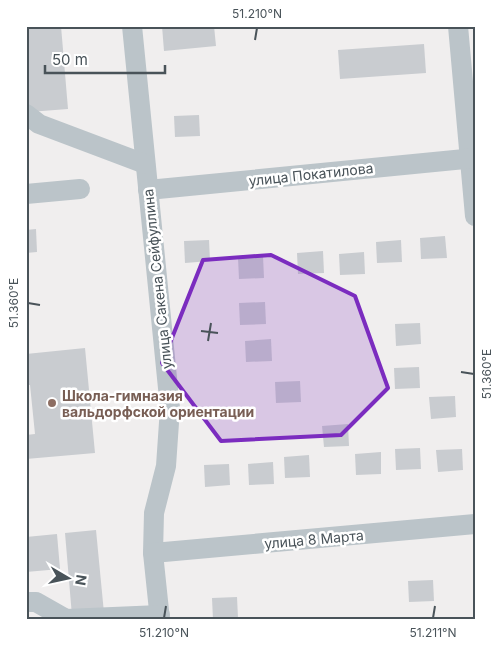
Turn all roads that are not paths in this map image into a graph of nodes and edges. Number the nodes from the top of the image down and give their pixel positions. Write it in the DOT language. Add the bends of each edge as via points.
graph roads {
  1 [pos="132,26"];
  2 [pos="458,26"];
  3 [pos="27,115"];
  4 [pos="472,159"];
  5 [pos="146,164"];
  6 [pos="80,189"];
  7 [pos="148,190"];
  8 [pos="26,194"];
  9 [pos="475,216"];
  10 [pos="475,524"];
  11 [pos="153,553"];
  12 [pos="26,602"];
  13 [pos="160,617"];
  1 -- 5 [label="street, улица Сакена Сейфуллина"];
  2 -- 4 [label="street"];
  3 -- 5 [label="street" via="39,124"];
  4 -- 7 [label="street, улица Покатилова"];
  4 -- 9 [label="street"];
  5 -- 7 [label="street, улица Сакена Сейфуллина"];
  6 -- 8 [label="street"];
  7 -- 11 [label="street, улица Сакена Сейфуллина" via="170,408 166,466 154,513"];
  10 -- 11 [label="street, улица 8 Марта"];
  11 -- 13 [label="street, улица Сакена Сейфуллина"];
  12 -- 13 [label="street" via="36,602 66,619"];
}
